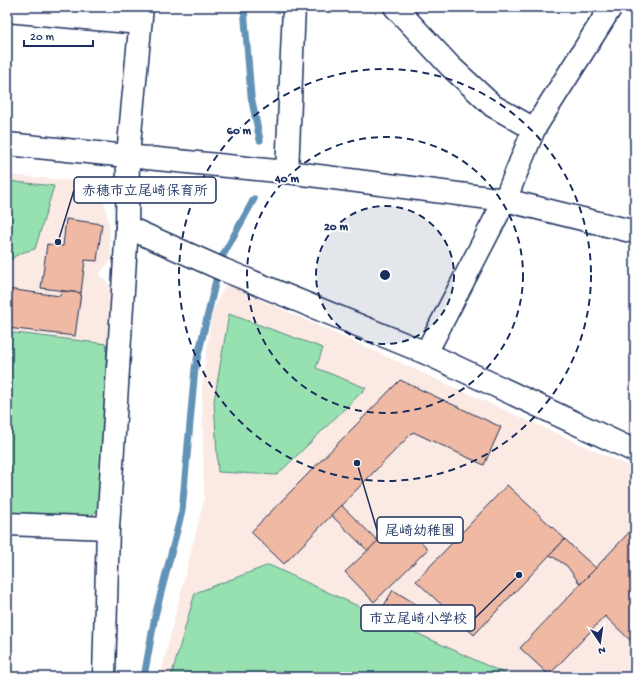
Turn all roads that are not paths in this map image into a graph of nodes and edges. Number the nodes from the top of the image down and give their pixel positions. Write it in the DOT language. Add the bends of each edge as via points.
graph roads {
  1 [pos="294,7"];
  2 [pos="394,7"];
  3 [pos="611,7"];
  4 [pos="7,11"];
  5 [pos="141,15"];
  6 [pos="534,129"];
  7 [pos="7,144"];
  8 [pos="128,155"];
  9 [pos="287,172"];
  10 [pos="505,200"];
  11 [pos="127,227"];
  12 [pos="635,232"];
  13 [pos="426,353"];
  14 [pos="635,451"];
  15 [pos="7,524"];
  16 [pos="108,528"];
  17 [pos="104,677"];
  1 -- 9 [label="street"];
  2 -- 6 [label="street" via="450,66 493,106"];
  3 -- 6 [label="street"];
  4 -- 5 [label="street"];
  5 -- 8 [label="street"];
  6 -- 10 [label="street"];
  7 -- 8 [label="street"];
  8 -- 9 [label="street"];
  8 -- 11 [label="street"];
  9 -- 10 [label="street"];
  10 -- 12 [label="street"];
  10 -- 13 [label="street"];
  11 -- 13 [label="street"];
  11 -- 16 [label="street"];
  13 -- 14 [label="street"];
  15 -- 16 [label="street"];
  16 -- 17 [label="street"];
}
